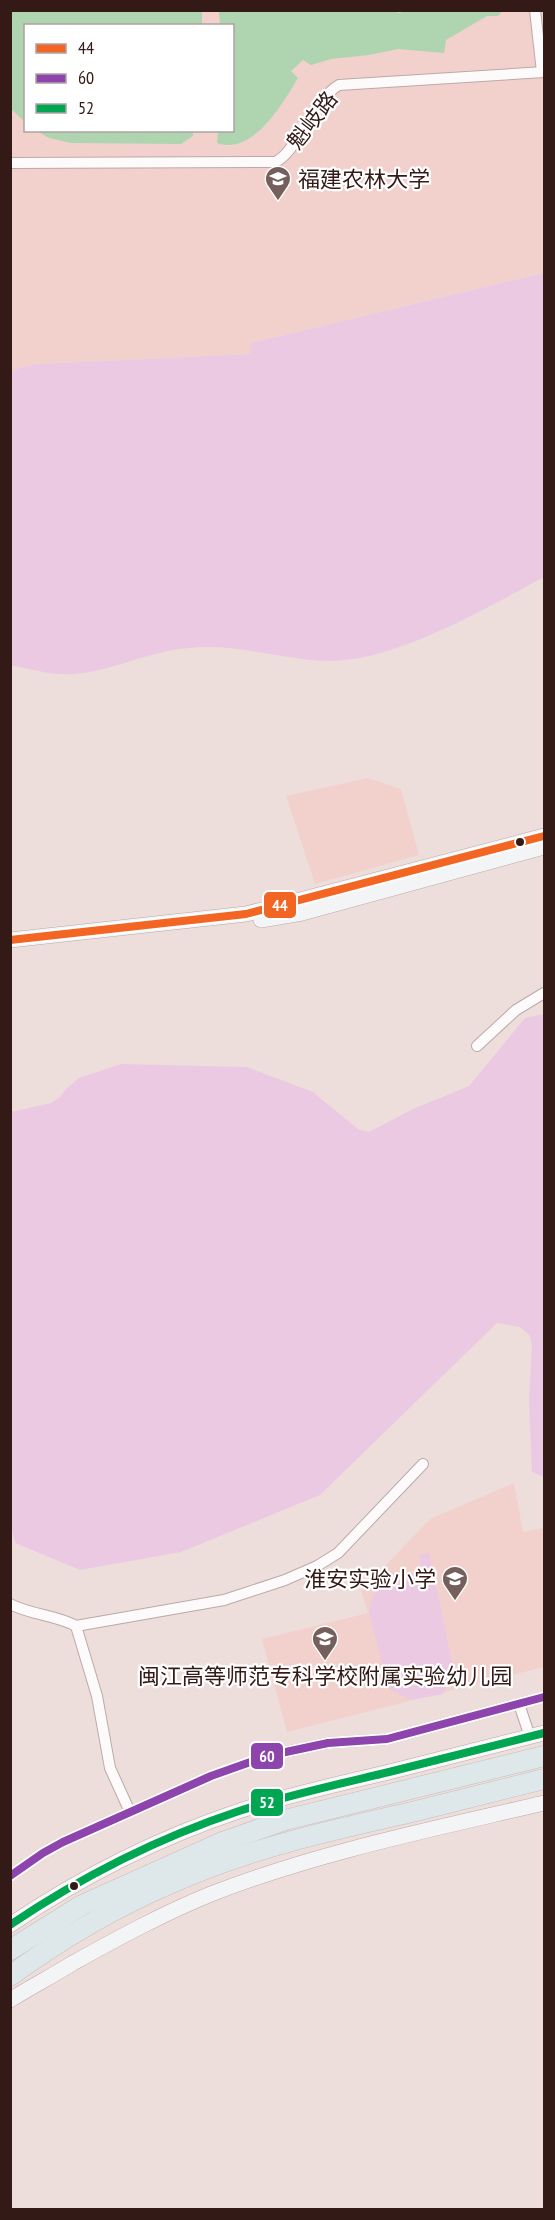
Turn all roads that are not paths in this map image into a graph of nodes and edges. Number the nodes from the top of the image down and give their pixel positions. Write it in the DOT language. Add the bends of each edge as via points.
graph roads {
  1 [pos="535,10"];
  2 [pos="543,72"];
  3 [pos="10,163"];
  4 [pos="544,836"];
  5 [pos="544,847"];
  6 [pos="10,939"];
  7 [pos="10,950"];
  8 [pos="544,993"];
  9 [pos="477,1046"];
  10 [pos="423,1464"];
  11 [pos="10,1604"];
  12 [pos="76,1626"];
  13 [pos="544,1697"];
  14 [pos="519,1704"];
  15 [pos="537,1735"];
  16 [pos="544,1756"];
  17 [pos="544,1779"];
  18 [pos="544,1803"];
  19 [pos="130,1812"];
  20 [pos="10,1876"];
  21 [pos="10,1925"];
  22 [pos="10,1950"];
  23 [pos="10,1976"];
  24 [pos="10,2000"];
  1 -- 2 [label="street"];
  2 -- 3 [label="street, 魁岐路" via="339,85 327,94 285,154 275,162"];
  4 -- 6 [label="main road" via="246,914"];
  5 -- 7 [label="main road" via="292,915"];
  8 -- 9 [label="street" via="516,1010"];
  10 -- 12 [label="street" via="338,1553 317,1566 224,1600"];
  11 -- 12 [label="street"];
  12 -- 19 [label="street" via="97,1696 110,1768"];
  13 -- 14 [label="street"];
  14 -- 15 [label="street"];
  14 -- 19 [label="street" via="387,1739 328,1743 267,1756"];
  15 -- 21 [label="main road" via="306,1791 237,1812 117,1862"];
  16 -- 22 [label="highway" via="285,1820 220,1843 82,1905"];
  17 -- 23 [label="highway" via="326,1832 209,1868 99,1918"];
  18 -- 24 [label="main road" via="367,1845 231,1887 129,1932"];
  19 -- 20 [label="street" via="53,1847"];
}
